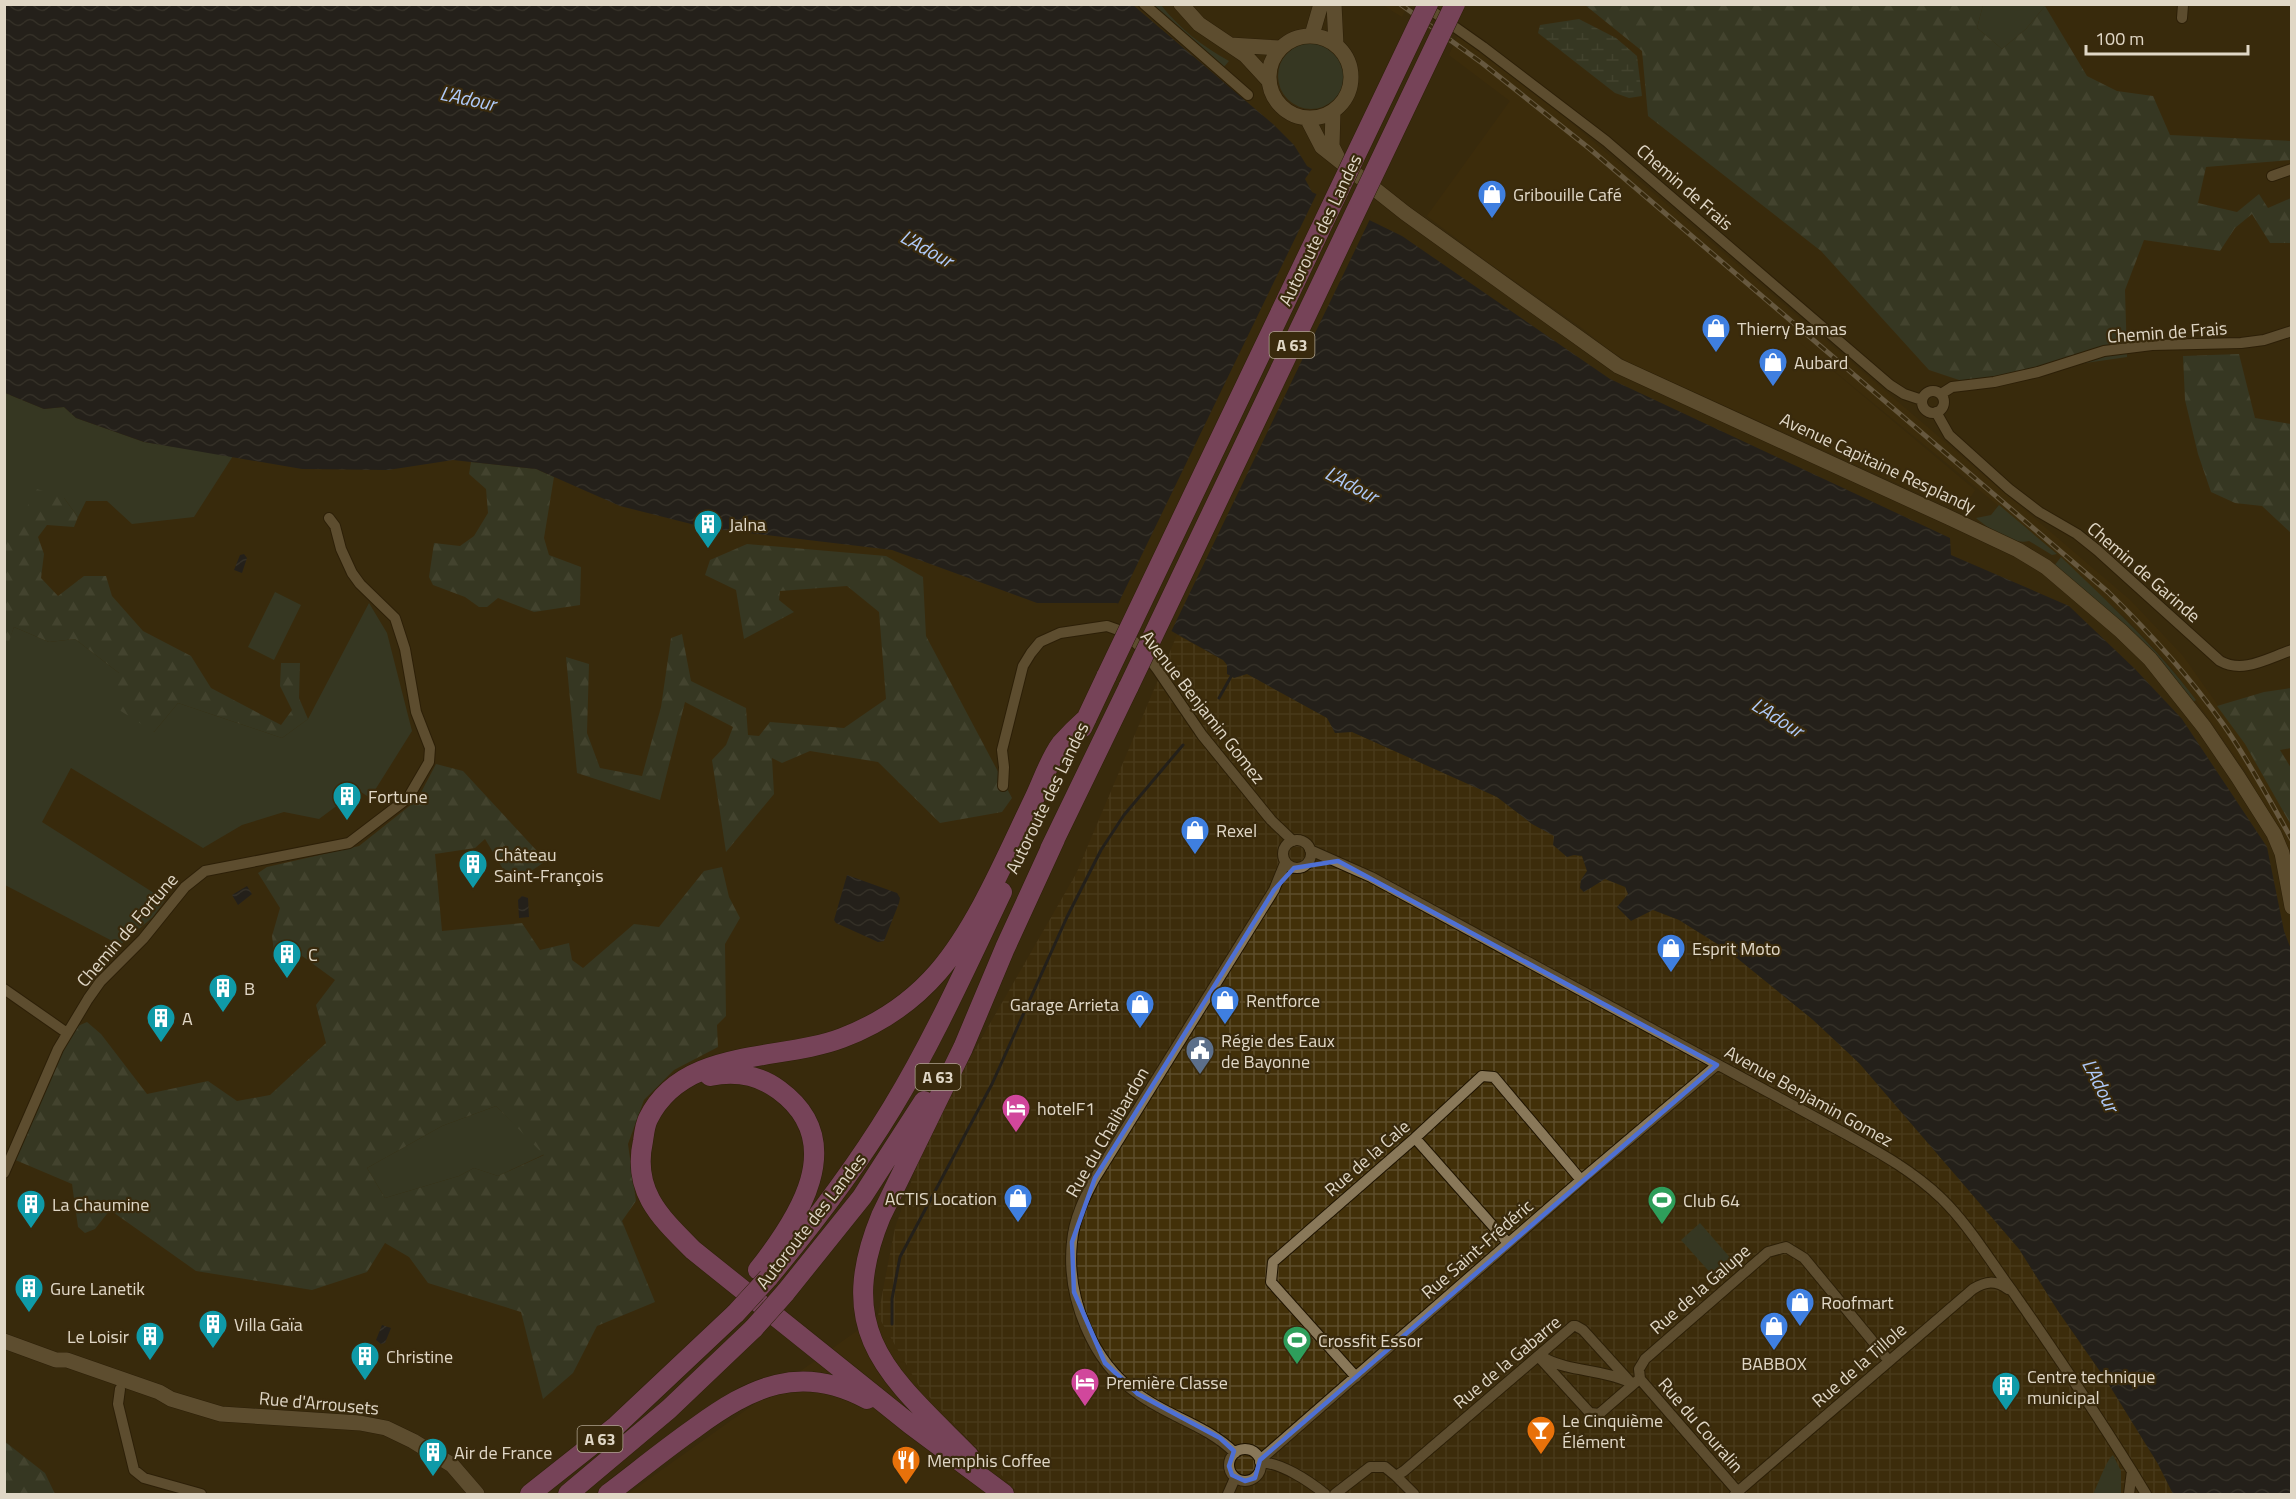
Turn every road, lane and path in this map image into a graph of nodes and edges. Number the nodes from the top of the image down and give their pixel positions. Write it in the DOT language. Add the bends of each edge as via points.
graph roads {
  1 [pos="1144,4"];
  2 [pos="1181,4"];
  3 [pos="1321,4"];
  4 [pos="1334,4"];
  5 [pos="1422,4"];
  6 [pos="1428,4"];
  7 [pos="1455,4"];
  8 [pos="2184,5"];
  9 [pos="2182,18"];
  10 [pos="1312,35"];
  11 [pos="1230,45"];
  12 [pos="1336,45"];
  13 [pos="1280,48"];
  14 [pos="1269,81"];
  15 [pos="1248,94"];
  16 [pos="1333,111"];
  17 [pos="1307,118"];
  18 [pos="1338,158"];
  19 [pos="2292,170"];
  20 [pos="2272,176"];
  21 [pos="2292,331"];
  22 [pos="1941,394"];
  23 [pos="1922,400"];
  24 [pos="1936,412"];
  25 [pos="329,518"];
  26 [pos="2292,650"];
  27 [pos="1087,718"];
  28 [pos="1003,786"];
  29 [pos="1271,820"];
  30 [pos="1055,839"];
  31 [pos="1293,841"];
  32 [pos="1284,849"];
  33 [pos="1310,850"];
  34 [pos="1338,861"];
  35 [pos="1307,864"];
  36 [pos="1289,865"];
  37 [pos="2292,907"];
  38 [pos="4,990"];
  39 [pos="67,1033"];
  40 [pos="1717,1065"];
  41 [pos="668,1092"];
  42 [pos="1415,1138"];
  43 [pos="4,1173"];
  44 [pos="1581,1180"];
  45 [pos="1508,1243"];
  46 [pos="763,1274"];
  47 [pos="2011,1290"];
  48 [pos="4,1341"];
  49 [pos="1538,1356"];
  50 [pos="1889,1361"];
  51 [pos="1356,1377"];
  52 [pos="1636,1382"];
  53 [pos="121,1384"];
  54 [pos="910,1424"];
  55 [pos="1235,1453"];
  56 [pos="1260,1461"];
  57 [pos="1286,1471"];
  58 [pos="2132,1471"];
  59 [pos="1258,1474"];
  60 [pos="1396,1476"];
  61 [pos="1235,1478"];
  62 [pos="473,1488"];
  63 [pos="1737,1493"];
  64 [pos="201,1494"];
  65 [pos="530,1494"];
  66 [pos="568,1494"];
  67 [pos="608,1494"];
  68 [pos="1005,1494"];
  69 [pos="1228,1494"];
  70 [pos="1324,1494"];
  71 [pos="1335,1494"];
  72 [pos="1414,1494"];
  73 [pos="2129,1494"];
  74 [pos="2146,1494"];
  1 -- 15 [label="street"];
  2 -- 11 [label="main road" via="1199,24"];
  3 -- 10 [label="main road"];
  4 -- 12 [label="main road"];
  5 -- 23 [label="street, Chemin de Frais" via="1606,141 1890,385"];
  6 -- 27 [label="highway, Autoroute des Landes / A 63, bridge"];
  7 -- 30 [label="highway, Autoroute des Landes / A 63, bridge"];
  8 -- 9 [label="street"];
  10 -- 12 [label="main road"];
  10 -- 13 [label="main road" via="1300,36"];
  11 -- 13 [label="main road"];
  11 -- 14 [label="main road"];
  12 -- 16 [label="main road" via="1345,54 1352,79 1343,103"];
  13 -- 14 [label="main road" via="1269,69"];
  14 -- 17 [label="main road" via="1272,93 1286,111"];
  16 -- 17 [label="main road"];
  16 -- 18 [label="main road" via="1332,146"];
  17 -- 18 [label="main road, Avenue Capitaine Resplandy" via="1322,147"];
  18 -- 37 [label="main road, Avenue Capitaine Resplandy" via="1405,213 1618,366 2018,550 2046,567 2150,659 2204,727 2274,834 2282,853"];
  19 -- 20 [label="street"];
  21 -- 22 [label="street, Chemin de Frais" via="2241,343 2152,345 2104,351 2038,372 1952,387"];
  22 -- 23 [label="street, Chemin de Frais" via="1929,391"];
  22 -- 24 [label="street" via="1943,407"];
  23 -- 24 [label="street, Chemin de Frais" via="1924,409"];
  24 -- 26 [label="street, Chemin de Garinde" via="1949,435 2009,489 2097,550 2220,660 2243,667"];
  25 -- 39 [label="street, Chemin de Fortune" via="336,526 352,573 395,618 416,712 430,748 429,762 408,798 349,843 205,871 185,887 143,939 100,982"];
  27 -- 41 [label="highway" via="1060,745 965,934 939,970 911,999 878,1022 842,1038 712,1066 691,1074"];
  27 -- 46 [label="highway, Autoroute des Landes / A 63" via="914,1070 835,1195"];
  28 -- 29 [label="street, Avenue Benjamin Gomez" via="1002,750 1023,666 1040,642 1060,633 1107,626 1124,632 1157,669 1202,735"];
  29 -- 31 [label="street, Avenue Benjamin Gomez"];
  29 -- 32 [label="street, Avenue Benjamin Gomez"];
  30 -- 66 [label="highway, Autoroute des Landes / A 63, bridge" via="952,1052 911,1124 862,1197 754,1328 669,1409"];
  30 -- 68 [label="highway" via="963,1048 881,1216 863,1275 866,1322 875,1347 894,1378"];
  31 -- 32 [label="street"];
  31 -- 33 [label="street" via="1306,844"];
  32 -- 36 [label="street"];
  33 -- 34 [label="street, Avenue Benjamin Gomez"];
  33 -- 35 [label="street"];
  34 -- 35 [label="street"];
  34 -- 40 [label="street, Avenue Benjamin Gomez"];
  35 -- 36 [label="street" via="1299,868"];
  36 -- 55 [label="street, Rue du Chalibardon" via="1095,1178 1077,1217 1072,1242 1074,1292 1082,1318 1105,1363 1138,1395 1220,1438"];
  38 -- 39 [label="street"];
  39 -- 43 [label="street, Chemin de Fortune"];
  40 -- 44 [label="street, Rue Saint-Frédéric"];
  40 -- 47 [label="street, Avenue Benjamin Gomez" via="1886,1157 1922,1182 1959,1219"];
  41 -- 46 [label="highway" via="718,1075 749,1076 785,1095 805,1119 814,1164 810,1184"];
  41 -- 54 [label="highway" via="647,1119 640,1153 642,1182 662,1218 693,1250"];
  42 -- 44 [label="street, Rue de la Cale" via="1482,1076 1494,1077"];
  42 -- 45 [label="street"];
  42 -- 51 [label="street, Rue de la Cale" via="1273,1262 1271,1282"];
  44 -- 45 [label="street, Rue Saint-Frédéric"];
  45 -- 51 [label="street, Rue Saint-Frédéric"];
  46 -- 65 [label="highway, Autoroute des Landes / A 63, bridge" via="667,1378 616,1426"];
  47 -- 50 [label="street, Rue de la Tillole" via="1985,1282"];
  47 -- 58 [label="street, Avenue Benjamin Gomez"];
  48 -- 53 [label="main road, Rue d'Arrousets" via="56,1360 67,1360"];
  49 -- 52 [label="street" via="1555,1364"];
  49 -- 52 [label="street, Rue de la Gabarre" via="1576,1326"];
  49 -- 52 [label="street, Rue de la Galupe" via="1590,1413 1599,1414"];
  49 -- 60 [label="street, Rue de la Gabarre"];
  50 -- 52 [label="street, Rue de la Galupe" via="1804,1258 1786,1247 1768,1252 1644,1359"];
  50 -- 63 [label="street, Rue de la Tillole"];
  51 -- 56 [label="street, Rue Saint-Frédéric"];
  52 -- 63 [label="street, Rue du Couralin"];
  53 -- 62 [label="main road, Rue d'Arrousets" via="234,1416 386,1428 442,1458 461,1472"];
  53 -- 64 [label="street" via="118,1404 134,1470 144,1478"];
  54 -- 67 [label="highway" via="840,1387 811,1381 774,1384 711,1416"];
  54 -- 68 [label="highway"];
  55 -- 56 [label="street" via="1246,1449"];
  55 -- 61 [label="street" via="1228,1466"];
  56 -- 57 [label="street"];
  56 -- 59 [label="street"];
  57 -- 59 [label="street"];
  57 -- 70 [label="street"];
  58 -- 73 [label="street"];
  58 -- 74 [label="street, Avenue Benjamin Gomez"];
  59 -- 61 [label="street" via="1250,1480"];
  60 -- 71 [label="street" via="1385,1467 1370,1467"];
  60 -- 72 [label="street"];
  61 -- 69 [label="street"];
}
